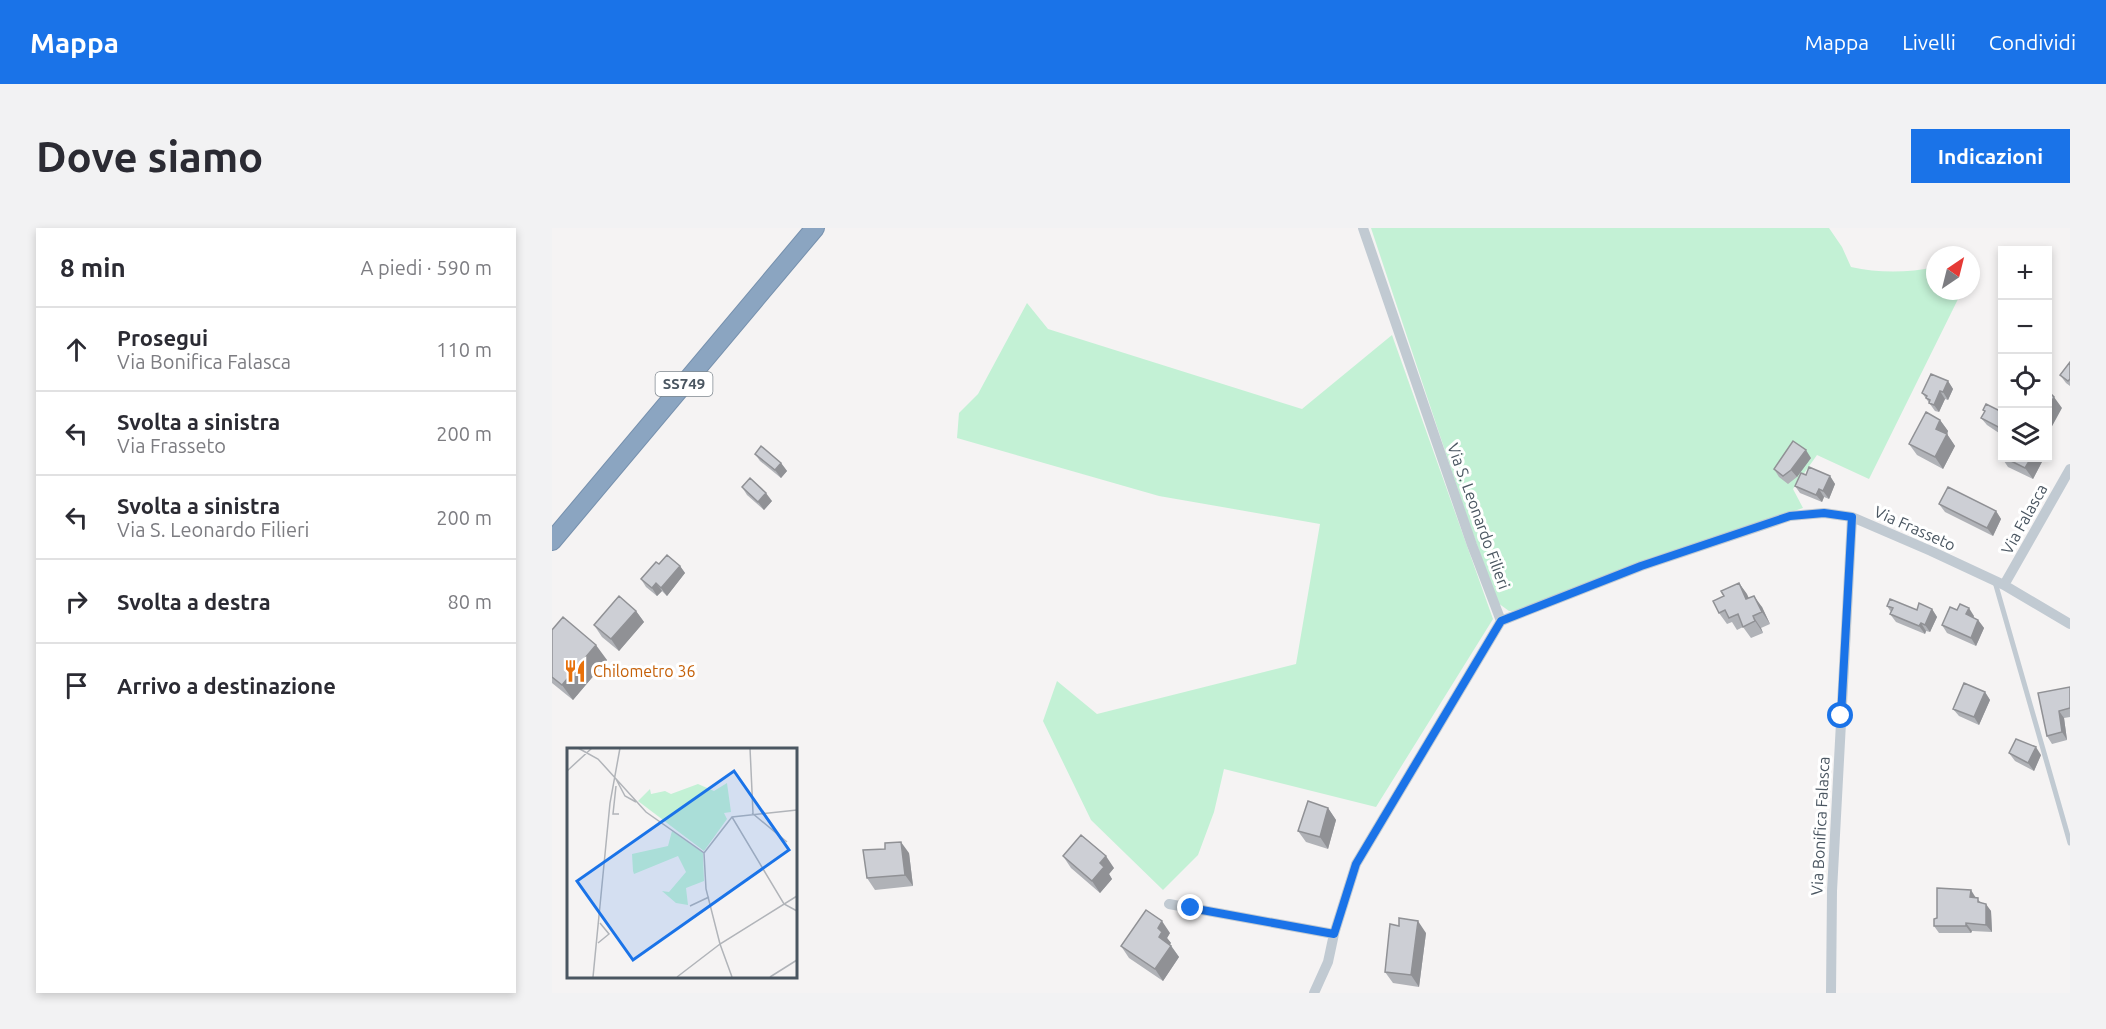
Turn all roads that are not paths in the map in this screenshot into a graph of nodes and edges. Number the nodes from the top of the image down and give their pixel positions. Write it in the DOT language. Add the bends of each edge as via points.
graph roads {
  1 [pos="815,228"];
  2 [pos="1363,228"];
  3 [pos="2070,469"];
  4 [pos="1852,517"];
  5 [pos="552,541"];
  6 [pos="1999,583"];
  7 [pos="1501,621"];
  8 [pos="2070,624"];
  9 [pos="2070,843"];
  10 [pos="1169,904"];
  11 [pos="1334,934"];
  12 [pos="1314,993"];
  13 [pos="1831,993"];
  1 -- 5 [label="highway, SS749"];
  2 -- 7 [label="street, Via S. Leonardo Filieri"];
  3 -- 6 [label="street, Via Falasca"];
  4 -- 6 [label="street, Via Frasseto"];
  4 -- 7 [label="street, Via Frasseto" via="1824,513 1790,516 1641,566"];
  4 -- 13 [label="street, Via Bonifica Falasca" via="1832,891"];
  6 -- 8 [label="street, Via Frasseto"];
  6 -- 9 [label="lane"];
  7 -- 11 [label="street" via="1356,864"];
  10 -- 11 [label="street"];
  11 -- 12 [label="street" via="1328,962"];
}
